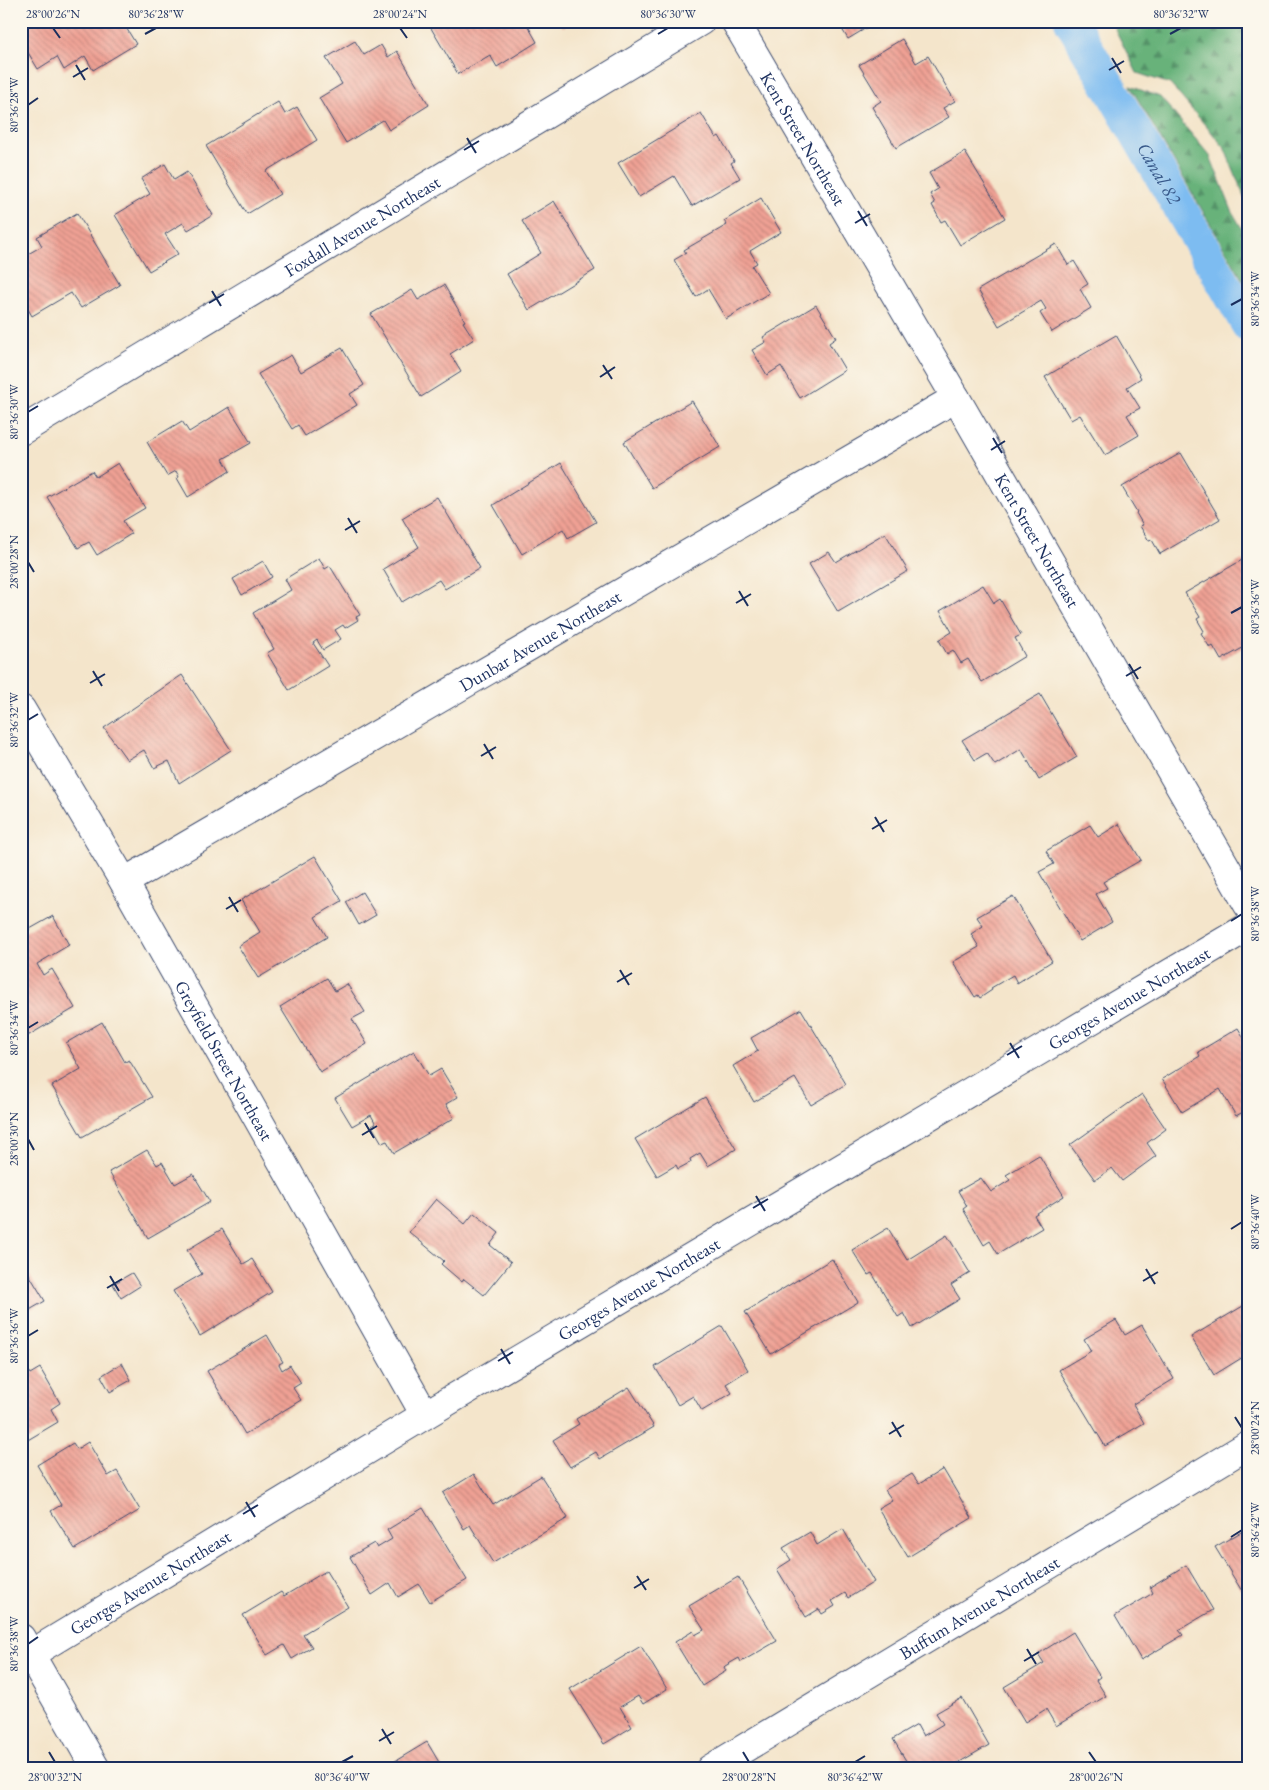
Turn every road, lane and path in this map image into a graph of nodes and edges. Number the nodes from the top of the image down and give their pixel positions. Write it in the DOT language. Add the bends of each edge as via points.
graph roads {
  1 [pos="701,21"];
  2 [pos="734,21"];
  3 [pos="956,398"];
  4 [pos="21,431"];
  5 [pos="21,709"];
  6 [pos="124,882"];
  7 [pos="1248,904"];
  8 [pos="1248,928"];
  9 [pos="424,1415"];
  10 [pos="1248,1445"];
  11 [pos="26,1646"];
  12 [pos="96,1769"];
  13 [pos="710,1769"];
  1 -- 4 [label="street, Foxdall Avenue Northeast"];
  2 -- 3 [label="street, Kent Street Northeast"];
  3 -- 6 [label="street, Dunbar Avenue Northeast"];
  3 -- 7 [label="street, Kent Street Northeast"];
  5 -- 6 [label="street, Greyfield Street Northeast"];
  6 -- 9 [label="street, Greyfield Street Northeast"];
  8 -- 9 [label="street, Georges Avenue Northeast"];
  9 -- 11 [label="street, Georges Avenue Northeast"];
  10 -- 13 [label="street, Buffum Avenue Northeast"];
  11 -- 12 [label="street"];
}
